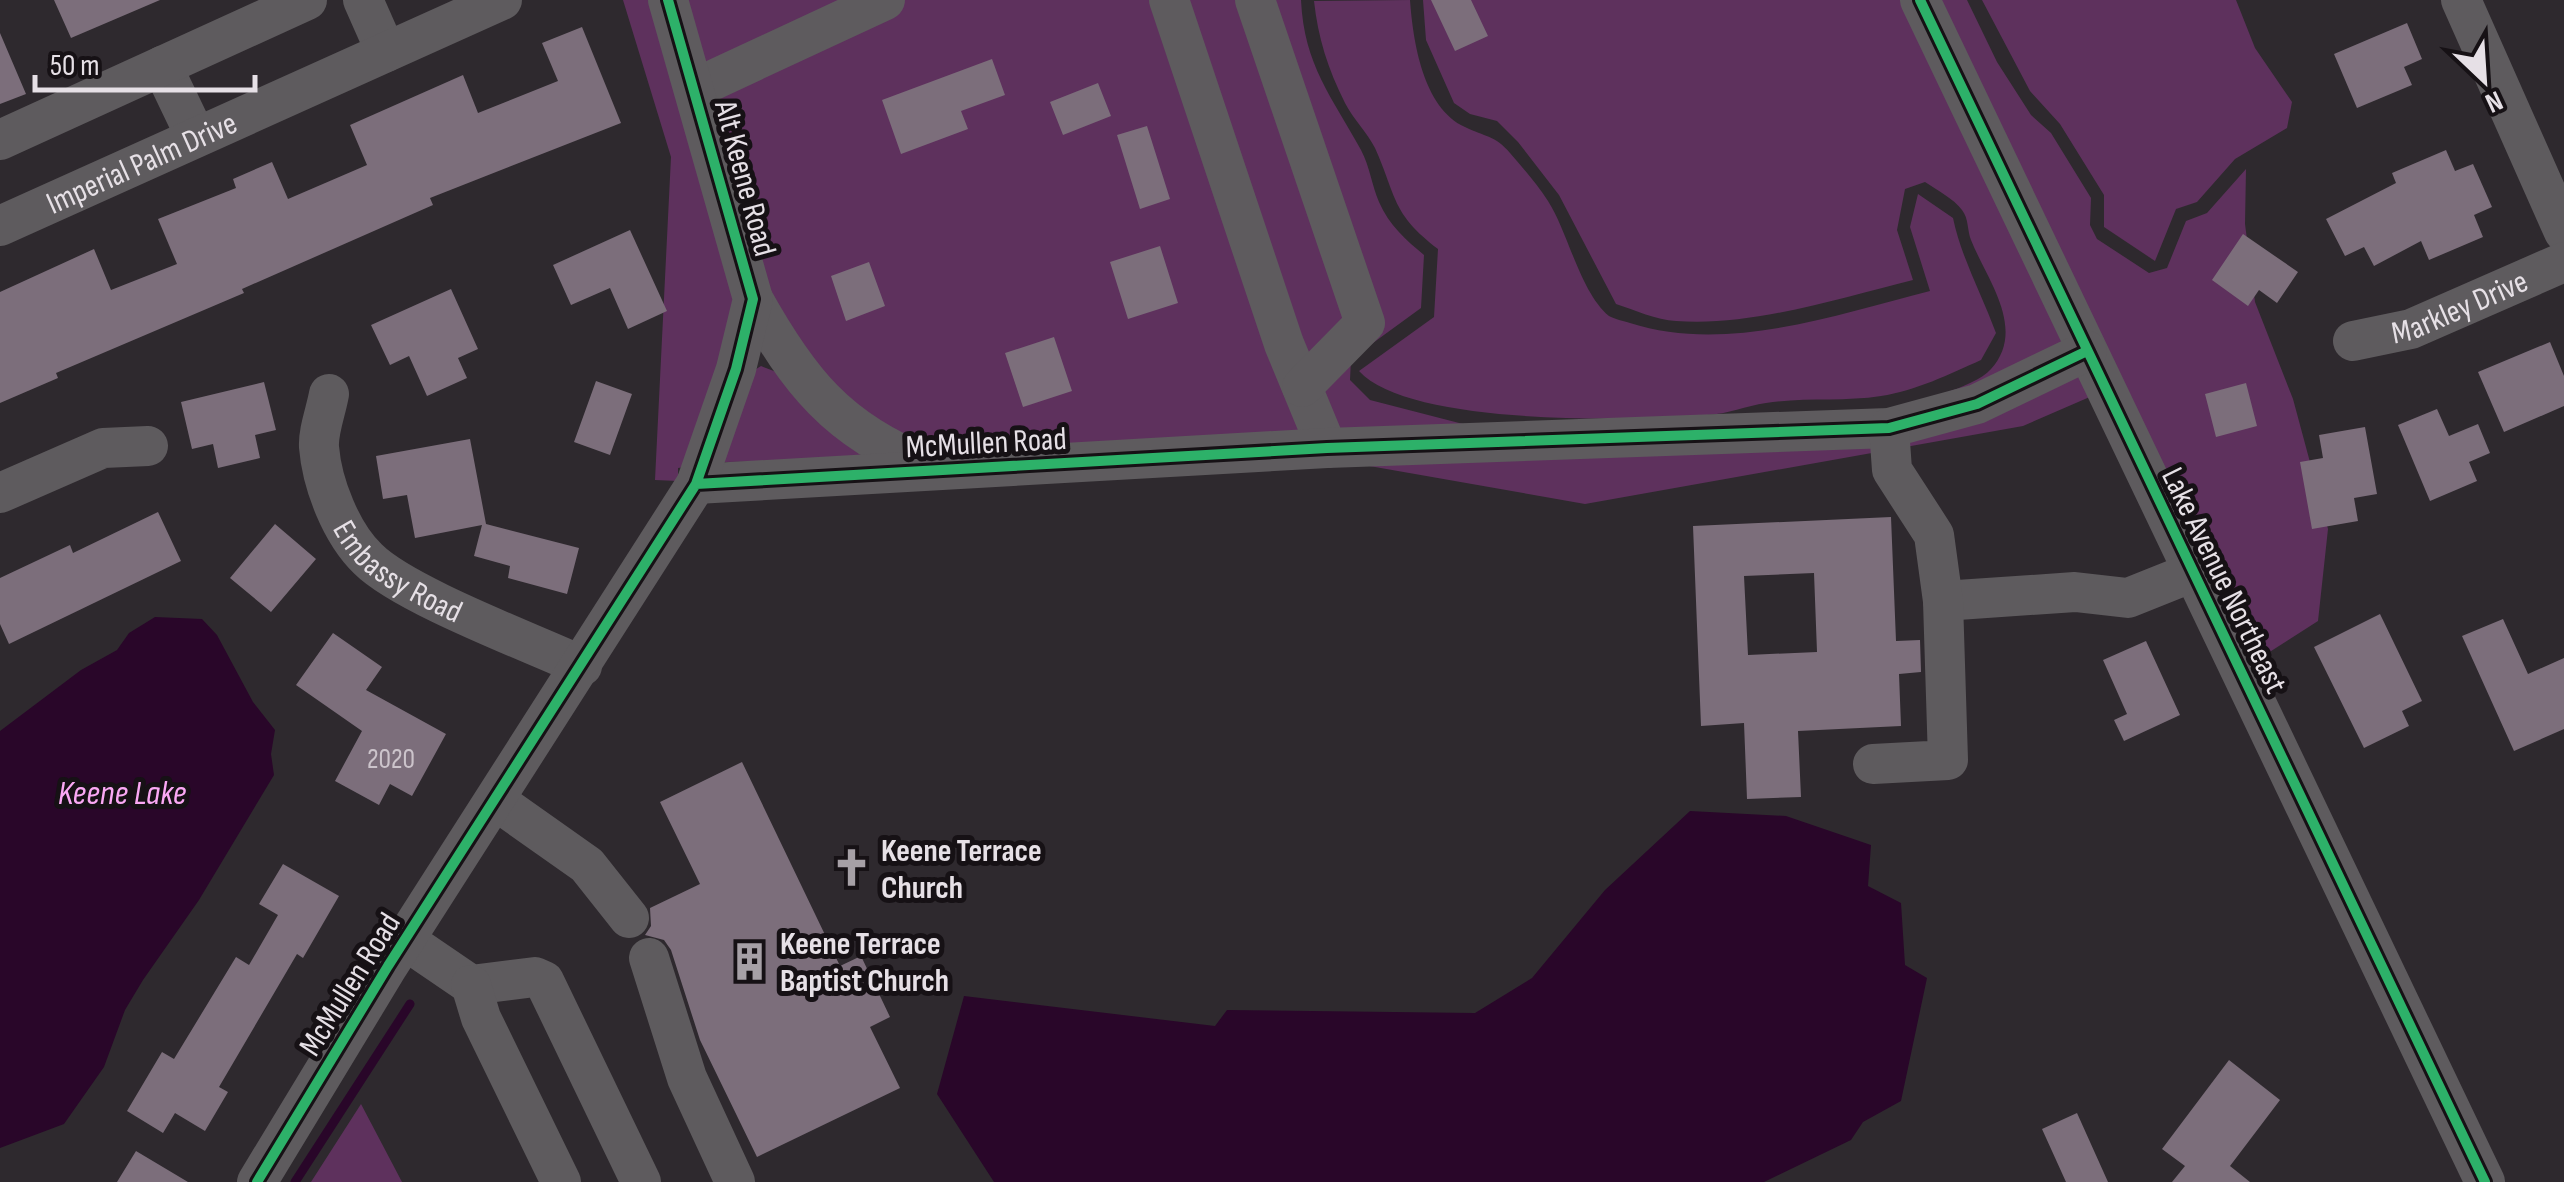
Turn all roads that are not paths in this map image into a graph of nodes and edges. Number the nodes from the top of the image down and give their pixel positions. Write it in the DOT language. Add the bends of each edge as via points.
graph roads {
  1 [pos="306,0"];
  2 [pos="363,0"];
  3 [pos="502,0"];
  4 [pos="668,0"];
  5 [pos="885,0"];
  6 [pos="1169,0"];
  7 [pos="1255,0"];
  8 [pos="1920,0"];
  9 [pos="2460,0"];
  10 [pos="386,52"];
  11 [pos="162,66"];
  12 [pos="696,88"];
  13 [pos="196,137"];
  14 [pos="0,140"];
  15 [pos="3,217"];
  16 [pos="2564,232"];
  17 [pos="2564,262"];
  18 [pos="753,299"];
  19 [pos="2353,341"];
  20 [pos="2088,350"];
  21 [pos="1302,387"];
  22 [pos="329,394"];
  23 [pos="1889,428"];
  24 [pos="148,446"];
  25 [pos="1328,448"];
  26 [pos="940,470"];
  27 [pos="696,484"];
  28 [pos="0,493"];
  29 [pos="2193,572"];
  30 [pos="1943,602"];
  31 [pos="582,666"];
  32 [pos="1874,764"];
  33 [pos="495,800"];
  34 [pos="630,918"];
  35 [pos="405,940"];
  36 [pos="650,958"];
  37 [pos="471,984"];
  38 [pos="257,1182"];
  39 [pos="560,1182"];
  40 [pos="641,1182"];
  41 [pos="734,1182"];
  42 [pos="2485,1182"];
  1 -- 11 [label="street"];
  2 -- 10 [label="street"];
  3 -- 10 [label="street, Imperial Palm Drive"];
  4 -- 12 [label="street, Alt Keene Road"];
  5 -- 12 [label="street"];
  6 -- 21 [label="street"];
  7 -- 21 [label="street" via="1365,324"];
  8 -- 20 [label="street, Lake Avenue Northeast"];
  9 -- 16 [label="street"];
  10 -- 13 [label="street, Imperial Palm Drive"];
  11 -- 13 [label="street"];
  11 -- 14 [label="street"];
  12 -- 18 [label="street, Alt Keene Road"];
  13 -- 15 [label="street, Imperial Palm Drive"];
  17 -- 19 [label="street, Markley Drive" via="2411,329"];
  18 -- 26 [label="street" via="788,359 842,421 880,447"];
  18 -- 27 [label="street, Alt Keene Road"];
  20 -- 23 [label="street, McMullen Road" via="1977,404"];
  20 -- 29 [label="street, Lake Avenue Northeast"];
  21 -- 25 [label="street"];
  22 -- 31 [label="street, Embassy Road" via="319,445 326,483 368,560 405,584"];
  23 -- 25 [label="street, McMullen Road"];
  23 -- 30 [label="street" via="1892,470 1934,535"];
  24 -- 28 [label="street" via="103,448"];
  25 -- 26 [label="street, McMullen Road"];
  26 -- 27 [label="street, McMullen Road"];
  27 -- 31 [label="street, McMullen Road"];
  29 -- 30 [label="street" via="2128,598 2075,592"];
  29 -- 42 [label="street, Lake Avenue Northeast"];
  30 -- 32 [label="street" via="1948,760"];
  31 -- 33 [label="street, McMullen Road"];
  33 -- 34 [label="street" via="587,865"];
  33 -- 35 [label="street, McMullen Road"];
  35 -- 37 [label="street"];
  35 -- 38 [label="street, McMullen Road"];
  36 -- 41 [label="street" via="687,1078"];
  37 -- 39 [label="street"];
  37 -- 40 [label="street" via="544,981"];
}
